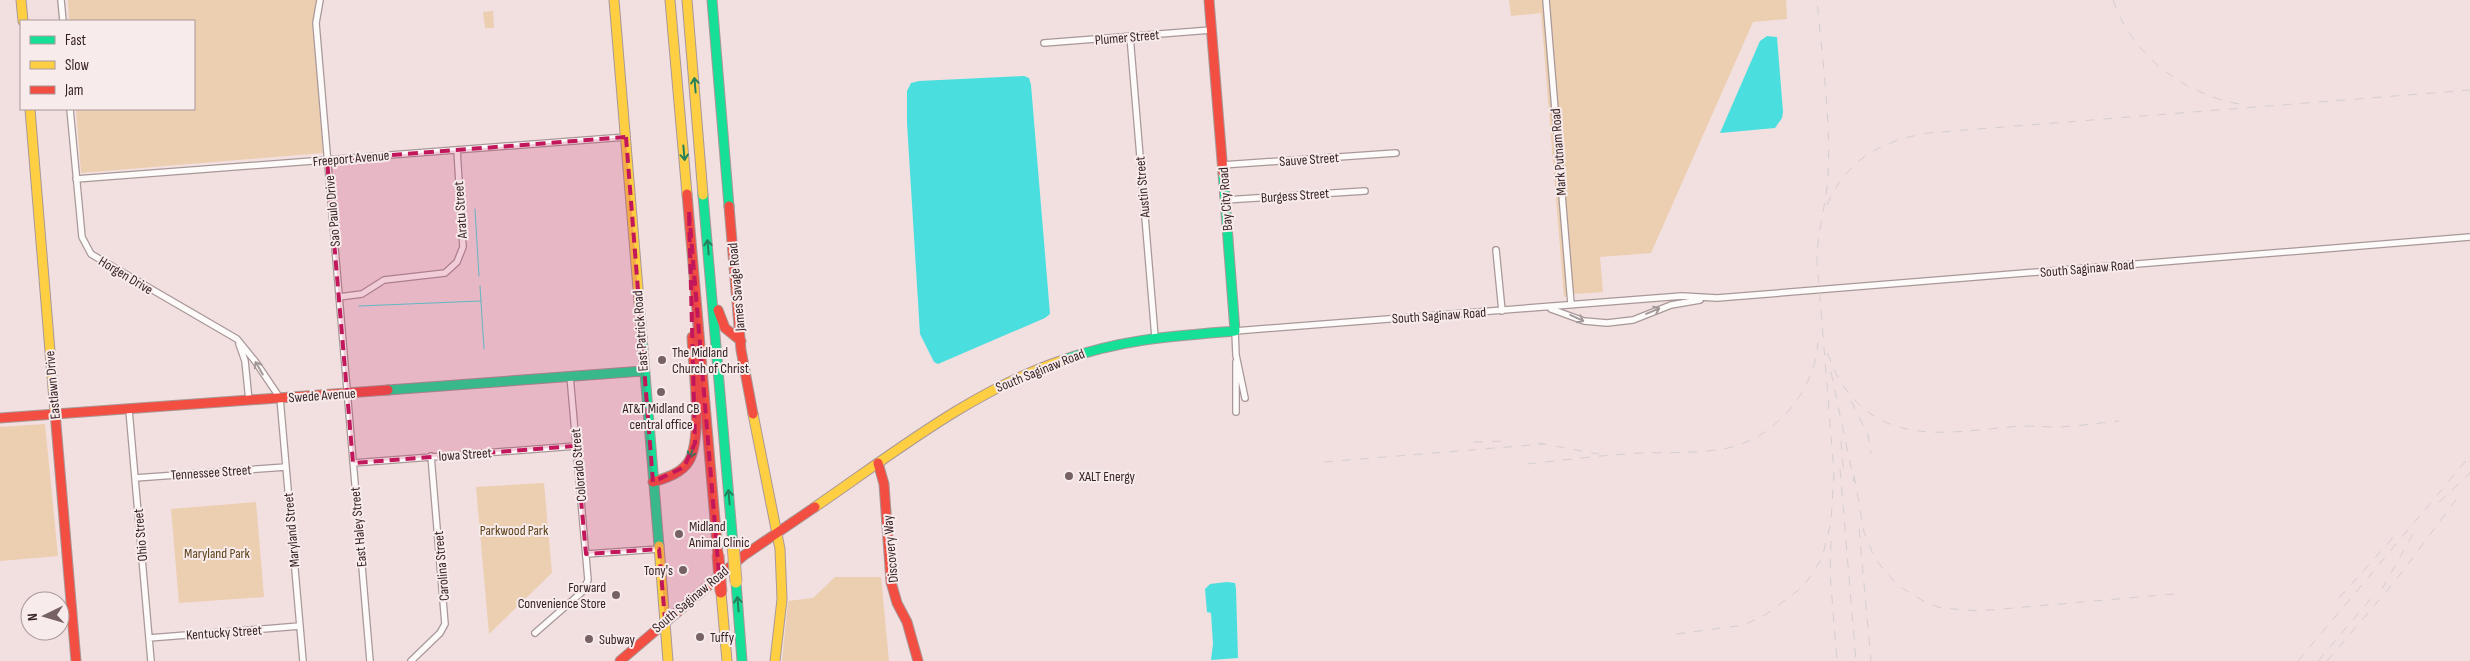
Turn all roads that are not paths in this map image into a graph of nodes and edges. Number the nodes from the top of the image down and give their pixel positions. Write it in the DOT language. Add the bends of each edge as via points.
graph roads {
  1 [pos="21,0"];
  2 [pos="61,0"];
  3 [pos="320,0"];
  4 [pos="614,0"];
  5 [pos="670,0"];
  6 [pos="687,0"];
  7 [pos="712,0"];
  8 [pos="1209,0"];
  9 [pos="1546,0"];
  10 [pos="23,20"];
  11 [pos="63,20"];
  12 [pos="1211,30"];
  13 [pos="1130,36"];
  14 [pos="1044,43"];
  15 [pos="30,110"];
  16 [pos="70,110"];
  17 [pos="626,137"];
  18 [pos="458,150"];
  19 [pos="1396,154"];
  20 [pos="328,160"];
  21 [pos="1222,165"];
  22 [pos="76,179"];
  23 [pos="1365,190"];
  24 [pos="1225,200"];
  25 [pos="689,211"];
  26 [pos="2470,237"];
  27 [pos="1496,250"];
  28 [pos="710,274"];
  29 [pos="339,297"];
  30 [pos="1704,298"];
  31 [pos="1571,304"];
  32 [pos="1548,308"];
  33 [pos="1502,311"];
  34 [pos="1235,330"];
  35 [pos="1155,337"];
  36 [pos="237,339"];
  37 [pos="741,341"];
  38 [pos="1236,355"];
  39 [pos="643,371"];
  40 [pos="570,376"];
  41 [pos="346,393"];
  42 [pos="280,398"];
  43 [pos="1245,398"];
  44 [pos="249,401"];
  45 [pos="129,410"];
  46 [pos="1236,412"];
  47 [pos="55,414"];
  48 [pos="0,418"];
  49 [pos="576,446"];
  50 [pos="431,456"];
  51 [pos="353,463"];
  52 [pos="878,463"];
  53 [pos="286,467"];
  54 [pos="135,478"];
  55 [pos="653,482"];
  56 [pos="776,532"];
  57 [pos="659,549"];
  58 [pos="586,554"];
  59 [pos="665,620"];
  60 [pos="300,626"];
  61 [pos="535,633"];
  62 [pos="149,638"];
  63 [pos="76,661"];
  64 [pos="151,661"];
  65 [pos="303,661"];
  66 [pos="370,661"];
  67 [pos="410,661"];
  68 [pos="620,661"];
  69 [pos="668,661"];
  70 [pos="727,661"];
  71 [pos="742,661"];
  72 [pos="775,661"];
  73 [pos="918,661"];
  1 -- 10 [label="main road"];
  2 -- 11 [label="street"];
  3 -- 20 [label="street, Sao Paulo Drive" via="316,23"];
  4 -- 17 [label="main road, East Patrick Road"];
  5 -- 25 [label="main road, one-way"];
  28 -- 6 [label="main road, one-way"];
  7 -- 37 [label="main road, James Savage Road"];
  8 -- 12 [label="main road, Bay City Road"];
  9 -- 31 [label="street, Mark Putnam Road"];
  12 -- 13 [label="street, Plumer Street"];
  12 -- 21 [label="main road, Bay City Road"];
  13 -- 14 [label="street, Plumer Street"];
  13 -- 35 [label="street, Austin Street"];
  15 -- 47 [label="main road, Eastlawn Drive"];
  16 -- 22 [label="street, Horgen Drive"];
  17 -- 18 [label="street, Freeport Avenue"];
  17 -- 39 [label="main road, East Patrick Road"];
  18 -- 20 [label="street, Freeport Avenue"];
  18 -- 29 [label="street, Aratu Street" via="463,247 458,262 445,273 384,280 362,294"];
  19 -- 21 [label="street, Sauve Street"];
  20 -- 22 [label="street, Freeport Avenue"];
  20 -- 29 [label="street, Sao Paulo Drive"];
  21 -- 24 [label="main road, Bay City Road"];
  22 -- 36 [label="street, Horgen Drive" via="82,237 92,254"];
  23 -- 24 [label="street, Burgess Street"];
  24 -- 34 [label="main road, Bay City Road"];
  25 -- 55 [label="main road, one-way" via="695,442 684,467 674,475"];
  25 -- 70 [label="main road, bridge"];
  26 -- 30 [label="street, South Saginaw Road"];
  27 -- 33 [label="street"];
  28 -- 37 [label="main road" via="720,321 732,336"];
  71 -- 28 [label="main road, one-way, bridge"];
  29 -- 41 [label="street, Sao Paulo Drive"];
  30 -- 31 [label="street, South Saginaw Road" via="1682,296"];
  32 -- 30 [label="street, South Saginaw Road, one-way" via="1584,321 1607,323 1632,320 1671,305"];
  31 -- 32 [label="street, South Saginaw Road"];
  32 -- 33 [label="street, South Saginaw Road"];
  33 -- 34 [label="street, South Saginaw Road"];
  34 -- 35 [label="main road, South Saginaw Road"];
  34 -- 38 [label="street, Bay City Road"];
  35 -- 52 [label="main road, South Saginaw Road" via="1099,347 1030,371 969,402"];
  42 -- 36 [label="street, one-way"];
  36 -- 44 [label="street" via="245,361"];
  37 -- 56 [label="main road, James Savage Road" via="747,392"];
  38 -- 43 [label="street, Bay City Road"];
  38 -- 46 [label="street"];
  39 -- 40 [label="main road, Swede Avenue"];
  39 -- 55 [label="main road, East Patrick Road"];
  40 -- 41 [label="main road, Swede Avenue"];
  40 -- 49 [label="street, Colorado Street"];
  41 -- 42 [label="main road, Swede Avenue"];
  41 -- 51 [label="street, East Haley Street"];
  42 -- 44 [label="main road, Swede Avenue"];
  42 -- 53 [label="street, Maryland Street"];
  44 -- 45 [label="main road, Swede Avenue"];
  45 -- 47 [label="main road, Swede Avenue"];
  45 -- 54 [label="street, Ohio Street"];
  47 -- 48 [label="main road, Swede Avenue"];
  47 -- 63 [label="main road, Eastlawn Drive"];
  49 -- 50 [label="street, Iowa Street"];
  49 -- 58 [label="street, Colorado Street"];
  50 -- 51 [label="street, Iowa Street"];
  50 -- 67 [label="street, Carolina Street" via="445,624"];
  51 -- 66 [label="street, East Haley Street"];
  52 -- 56 [label="main road, South Saginaw Road"];
  52 -- 73 [label="main road, Discovery Way" via="884,484 891,582"];
  53 -- 54 [label="street, Tennessee Street"];
  53 -- 60 [label="street, Maryland Street"];
  54 -- 62 [label="street, Ohio Street"];
  55 -- 57 [label="main road, East Patrick Road"];
  56 -- 59 [label="main road, South Saginaw Road"];
  56 -- 72 [label="main road, James Savage Road" via="782,588"];
  57 -- 58 [label="street"];
  57 -- 59 [label="main road, East Patrick Road"];
  58 -- 61 [label="street, Colorado Street" via="586,586"];
  59 -- 68 [label="main road, South Saginaw Road"];
  59 -- 69 [label="main road, East Patrick Road"];
  60 -- 62 [label="street, Kentucky Street"];
  60 -- 65 [label="street, Maryland Street"];
  62 -- 64 [label="street, Ohio Street"];
}
